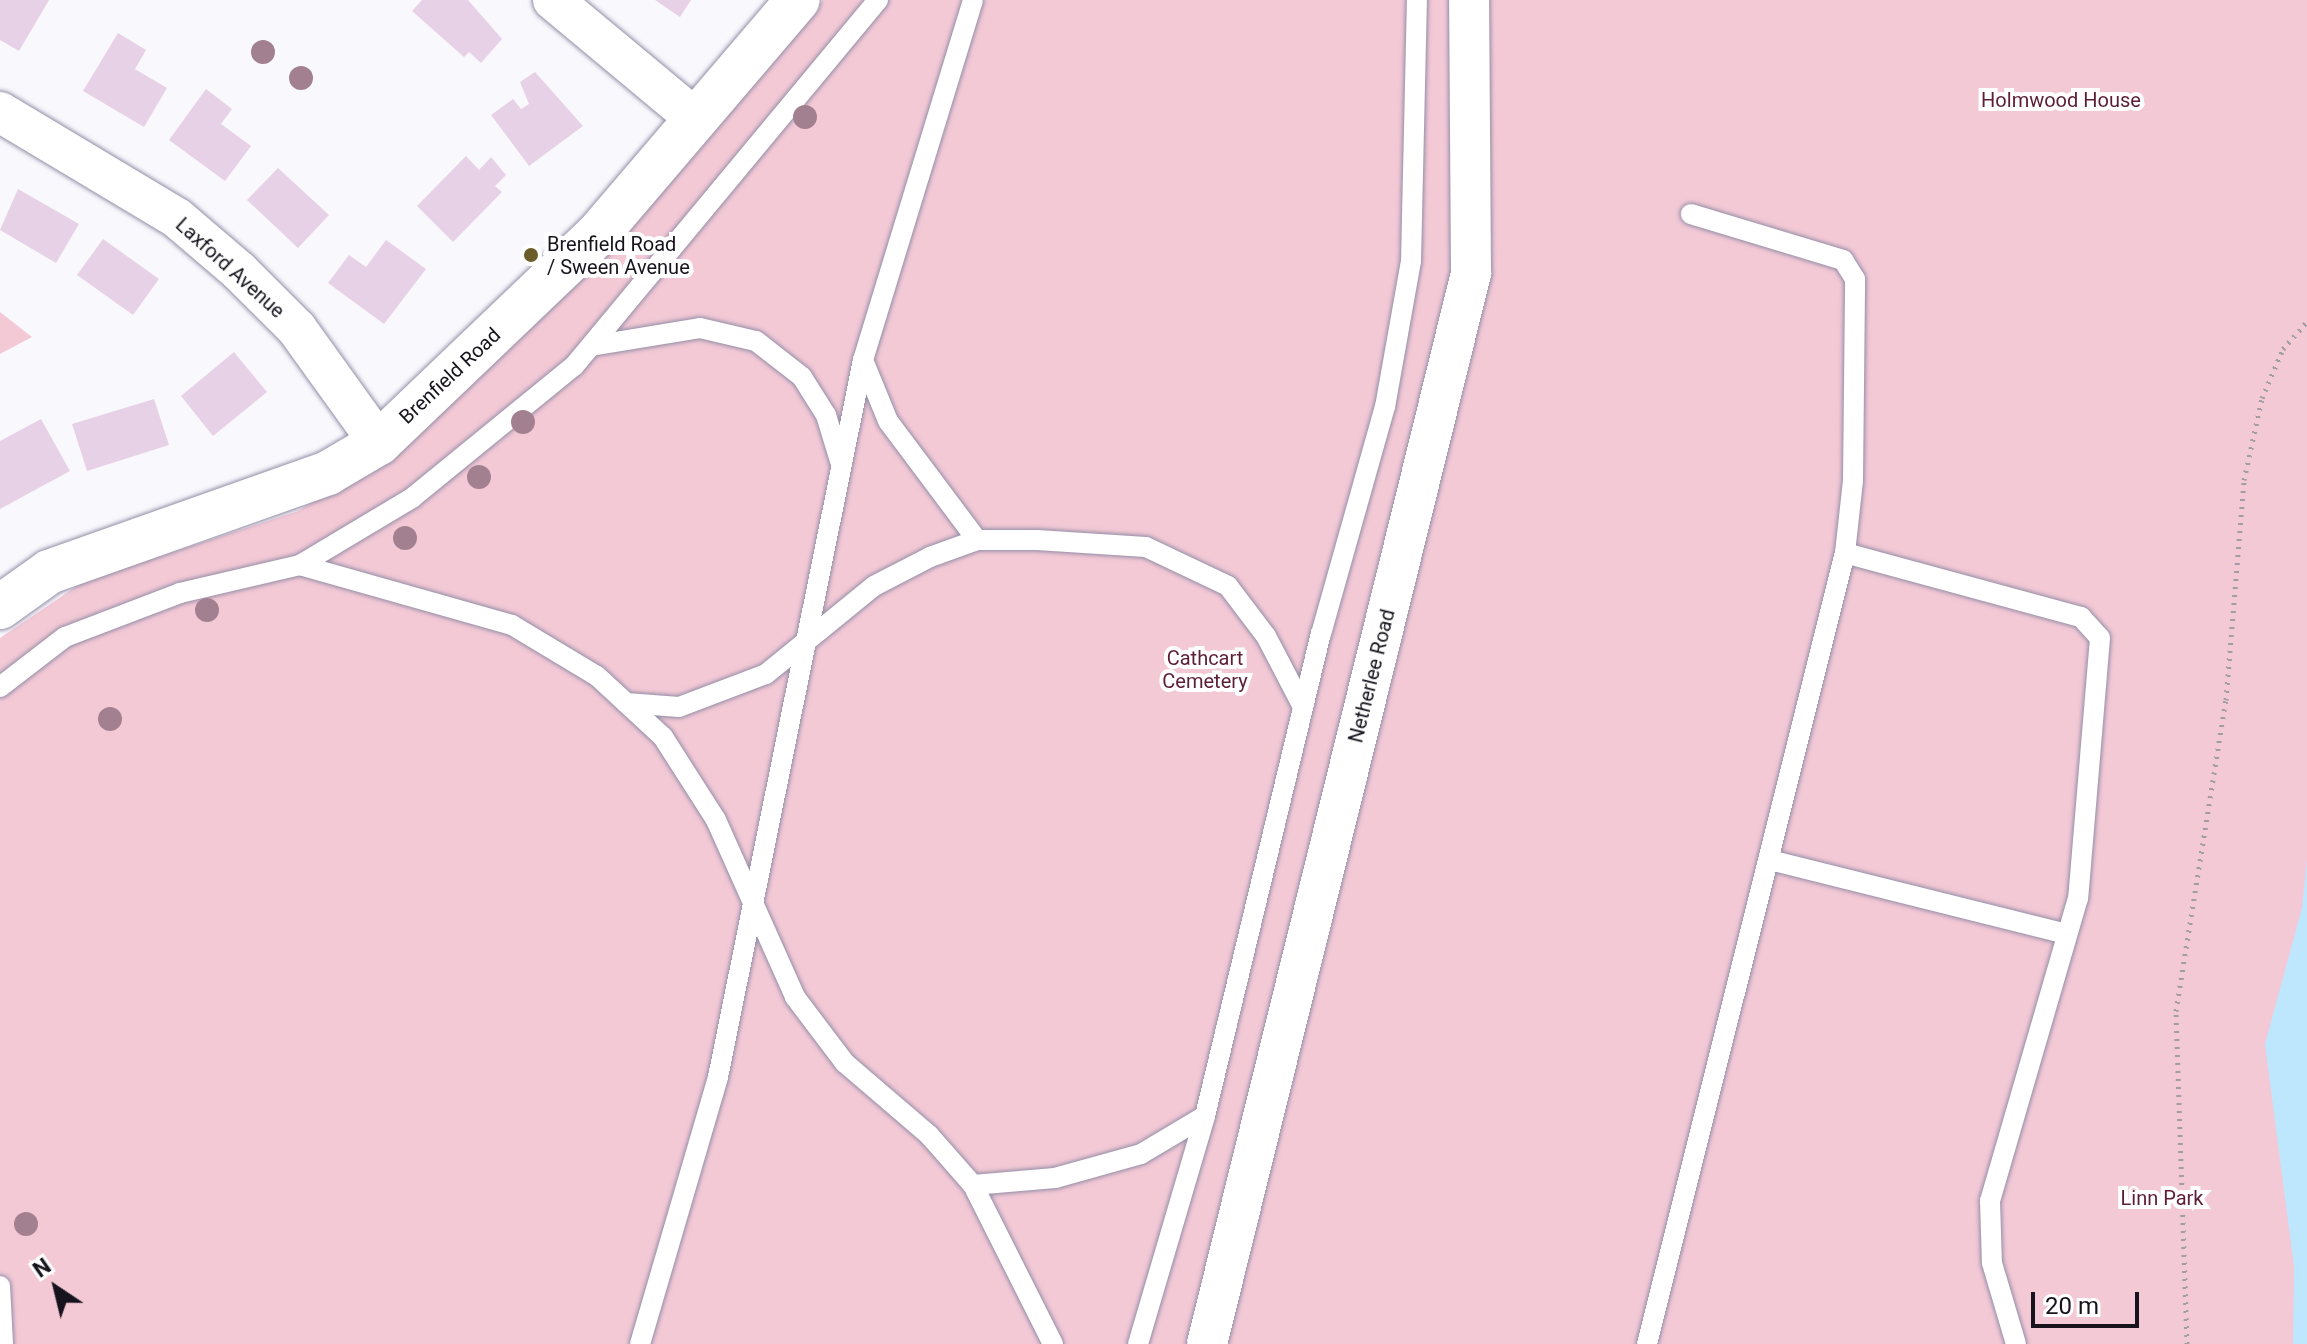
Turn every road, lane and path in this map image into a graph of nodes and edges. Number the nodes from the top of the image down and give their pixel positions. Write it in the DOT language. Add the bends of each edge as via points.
graph roads {
  1 [pos="553,0"];
  2 [pos="798,0"];
  3 [pos="878,0"];
  4 [pos="973,0"];
  5 [pos="1417,0"];
  6 [pos="1469,0"];
  7 [pos="0,112"];
  8 [pos="697,120"];
  9 [pos="1691,214"];
  10 [pos="2307,321"];
  11 [pos="591,346"];
  12 [pos="863,360"];
  13 [pos="379,443"];
  14 [pos="840,462"];
  15 [pos="977,540"];
  16 [pos="1845,553"];
  17 [pos="300,565"];
  18 [pos="0,607"];
  19 [pos="803,645"];
  20 [pos="0,687"];
  21 [pos="626,703"];
  22 [pos="1303,707"];
  23 [pos="1770,860"];
  24 [pos="754,895"];
  25 [pos="2067,934"];
  26 [pos="1205,1116"];
  27 [pos="973,1185"];
  28 [pos="0,1286"];
  29 [pos="3,1344"];
  30 [pos="640,1344"];
  31 [pos="1053,1344"];
  32 [pos="1138,1344"];
  33 [pos="1207,1344"];
  34 [pos="1647,1344"];
  35 [pos="2016,1344"];
  36 [pos="2187,1344"];
  1 -- 8 [label="street"];
  2 -- 8 [label="street, Brenfield Road"];
  3 -- 11 [label="lane"];
  4 -- 12 [label="lane"];
  5 -- 22 [label="lane" via="1411,261 1385,407"];
  6 -- 33 [label="street, Netherlee Road" via="1471,273"];
  7 -- 13 [label="street, Laxford Avenue" via="177,218 239,271 297,329"];
  8 -- 13 [label="street, Brenfield Road" via="597,235"];
  9 -- 16 [label="lane" via="1843,260 1855,279"];
  10 -- 36 [label="path" via="2283,349 2262,398 2244,480 2226,700 2176,1011"];
  11 -- 14 [label="lane" via="700,328 756,341 802,377 826,415"];
  11 -- 17 [label="lane" via="412,498"];
  12 -- 14 [label="lane"];
  12 -- 15 [label="lane" via="888,421"];
  13 -- 18 [label="street, Brenfield Road" via="328,473 75,561"];
  14 -- 19 [label="lane"];
  15 -- 19 [label="lane" via="874,586"];
  15 -- 22 [label="lane" via="1146,547 1228,586 1266,636"];
  16 -- 23 [label="lane"];
  16 -- 25 [label="lane" via="2081,617 2100,638 2096,745 2078,898"];
  17 -- 20 [label="lane" via="180,593 65,637"];
  17 -- 21 [label="lane" via="512,625 597,676"];
  19 -- 21 [label="lane" via="766,674 679,707"];
  19 -- 24 [label="lane"];
  21 -- 24 [label="lane" via="663,737"];
  22 -- 26 [label="lane"];
  23 -- 25 [label="lane"];
  23 -- 34 [label="lane"];
  24 -- 27 [label="lane" via="795,997 820,1030"];
  24 -- 30 [label="lane" via="718,1077"];
  25 -- 35 [label="lane" via="1990,1201 1992,1263"];
  26 -- 27 [label="lane" via="1141,1154 1055,1178"];
  26 -- 32 [label="lane"];
  27 -- 31 [label="lane"];
  28 -- 29 [label="lane"];
}
